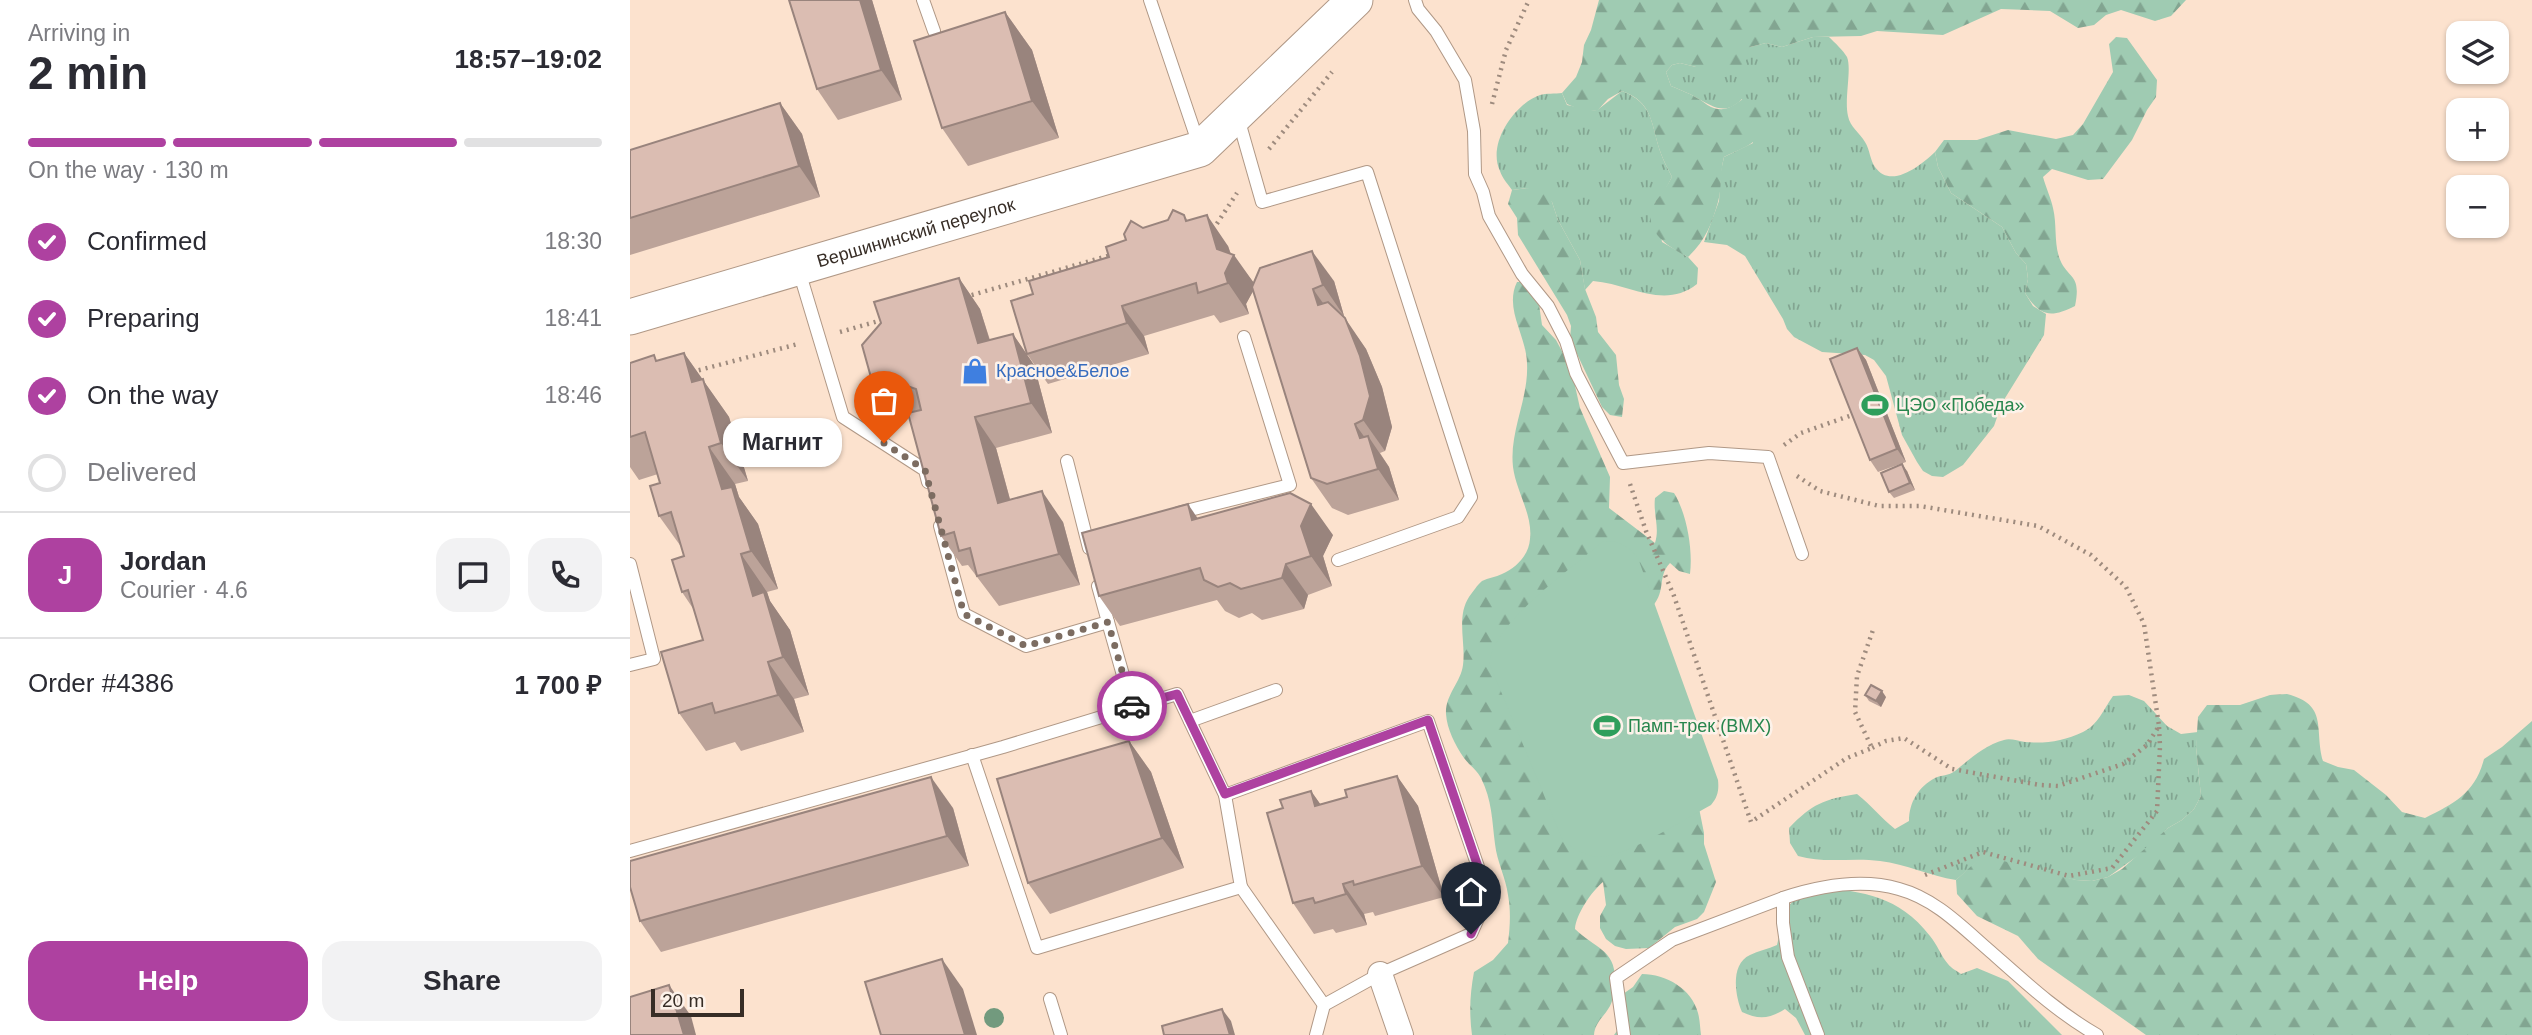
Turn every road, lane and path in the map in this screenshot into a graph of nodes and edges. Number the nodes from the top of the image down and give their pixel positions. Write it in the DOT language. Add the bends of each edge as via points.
graph roads {
  1 [pos="923,0"];
  2 [pos="1150,0"];
  3 [pos="1355,0"];
  4 [pos="1415,0"];
  5 [pos="1529,0"];
  6 [pos="934,31"];
  7 [pos="1334,69"];
  8 [pos="1490,112"];
  9 [pos="1237,114"];
  10 [pos="1200,149"];
  11 [pos="1252,169"];
  12 [pos="1202,229"];
  13 [pos="1123,251"];
  14 [pos="798,267"];
  15 [pos="965,297"];
  16 [pos="630,317"];
  17 [pos="885,319"];
  18 [pos="1244,337"];
  19 [pos="819,338"];
  20 [pos="684,374"];
  21 [pos="1855,414"];
  22 [pos="1768,457"];
  23 [pos="1067,461"];
  24 [pos="1623,463"];
  25 [pos="1162,517"];
  26 [pos="1802,554"];
  27 [pos="1338,560"];
  28 [pos="630,564"];
  29 [pos="1108,622"];
  30 [pos="1873,630"];
  31 [pos="630,666"];
  32 [pos="1276,690"];
  33 [pos="1132,707"];
  34 [pos="1190,721"];
  35 [pos="2159,726"];
  36 [pos="1872,748"];
  37 [pos="972,755"];
  38 [pos="1225,794"];
  39 [pos="630,851"];
  40 [pos="1241,887"];
  41 [pos="1897,888"];
  42 [pos="1783,898"];
  43 [pos="1380,974"];
  44 [pos="1050,999"];
  45 [pos="1324,1005"];
  46 [pos="1061,1035"];
  47 [pos="1316,1035"];
  48 [pos="1401,1035"];
  49 [pos="1623,1035"];
  50 [pos="1818,1035"];
  51 [pos="2096,1035"];
  1 -- 6 [label="lane"];
  2 -- 10 [label="lane"];
  3 -- 9 [label="street"];
  4 -- 24 [label="lane" via="1465,80 1474,131 1475,174 1489,216 1522,274 1548,306 1576,373"];
  5 -- 8 [label="path" via="1506,50"];
  7 -- 11 [label="path"];
  9 -- 10 [label="street"];
  9 -- 11 [label="lane"];
  10 -- 14 [label="street, Вершининский переулок"];
  11 -- 12 [label="path" via="1216,225"];
  11 -- 27 [label="lane" via="1262,202 1367,172 1471,497 1458,517"];
  13 -- 15 [label="path"];
  14 -- 16 [label="street, Вершининский переулок"];
  14 -- 19 [label="lane"];
  17 -- 19 [label="path"];
  18 -- 25 [label="lane" via="1290,485"];
  19 -- 20 [label="path"];
  19 -- 29 [label="lane" via="843,417 925,470 964,614 1026,646"];
  21 -- 22 [label="path" via="1801,433"];
  22 -- 24 [label="lane" via="1709,453"];
  22 -- 26 [label="lane"];
  22 -- 35 [label="path" via="1820,491 1879,506 1920,506 2038,526 2091,555 2126,587 2144,624"];
  23 -- 29 [label="lane" via="1092,535 1094,567"];
  24 -- 36 [label="path" via="1751,822 1847,758"];
  28 -- 31 [label="lane" via="654,659"];
  29 -- 33 [label="lane"];
  30 -- 36 [label="path" via="1857,676 1855,712"];
  32 -- 34 [label="lane"];
  33 -- 34 [label="lane" via="1177,694"];
  33 -- 37 [label="lane"];
  34 -- 38 [label="lane"];
  35 -- 36 [label="path" via="2147,745 2123,764 2058,786 1952,769 1904,738"];
  35 -- 41 [label="path" via="2157,811 2112,868 2069,876 1983,852"];
  37 -- 39 [label="lane"];
  37 -- 40 [label="lane" via="1037,948"];
  38 -- 40 [label="lane"];
  38 -- 43 [label="lane" via="1428,720 1488,896 1471,934"];
  40 -- 45 [label="lane"];
  41 -- 42 [label="lane" via="1814,887"];
  41 -- 51 [label="lane" via="1947,913 2060,1012"];
  42 -- 49 [label="lane" via="1672,940 1616,978"];
  42 -- 50 [label="lane" via="1788,957"];
  43 -- 45 [label="lane"];
  43 -- 48 [label="street"];
  44 -- 46 [label="lane"];
  45 -- 47 [label="lane"];
}
